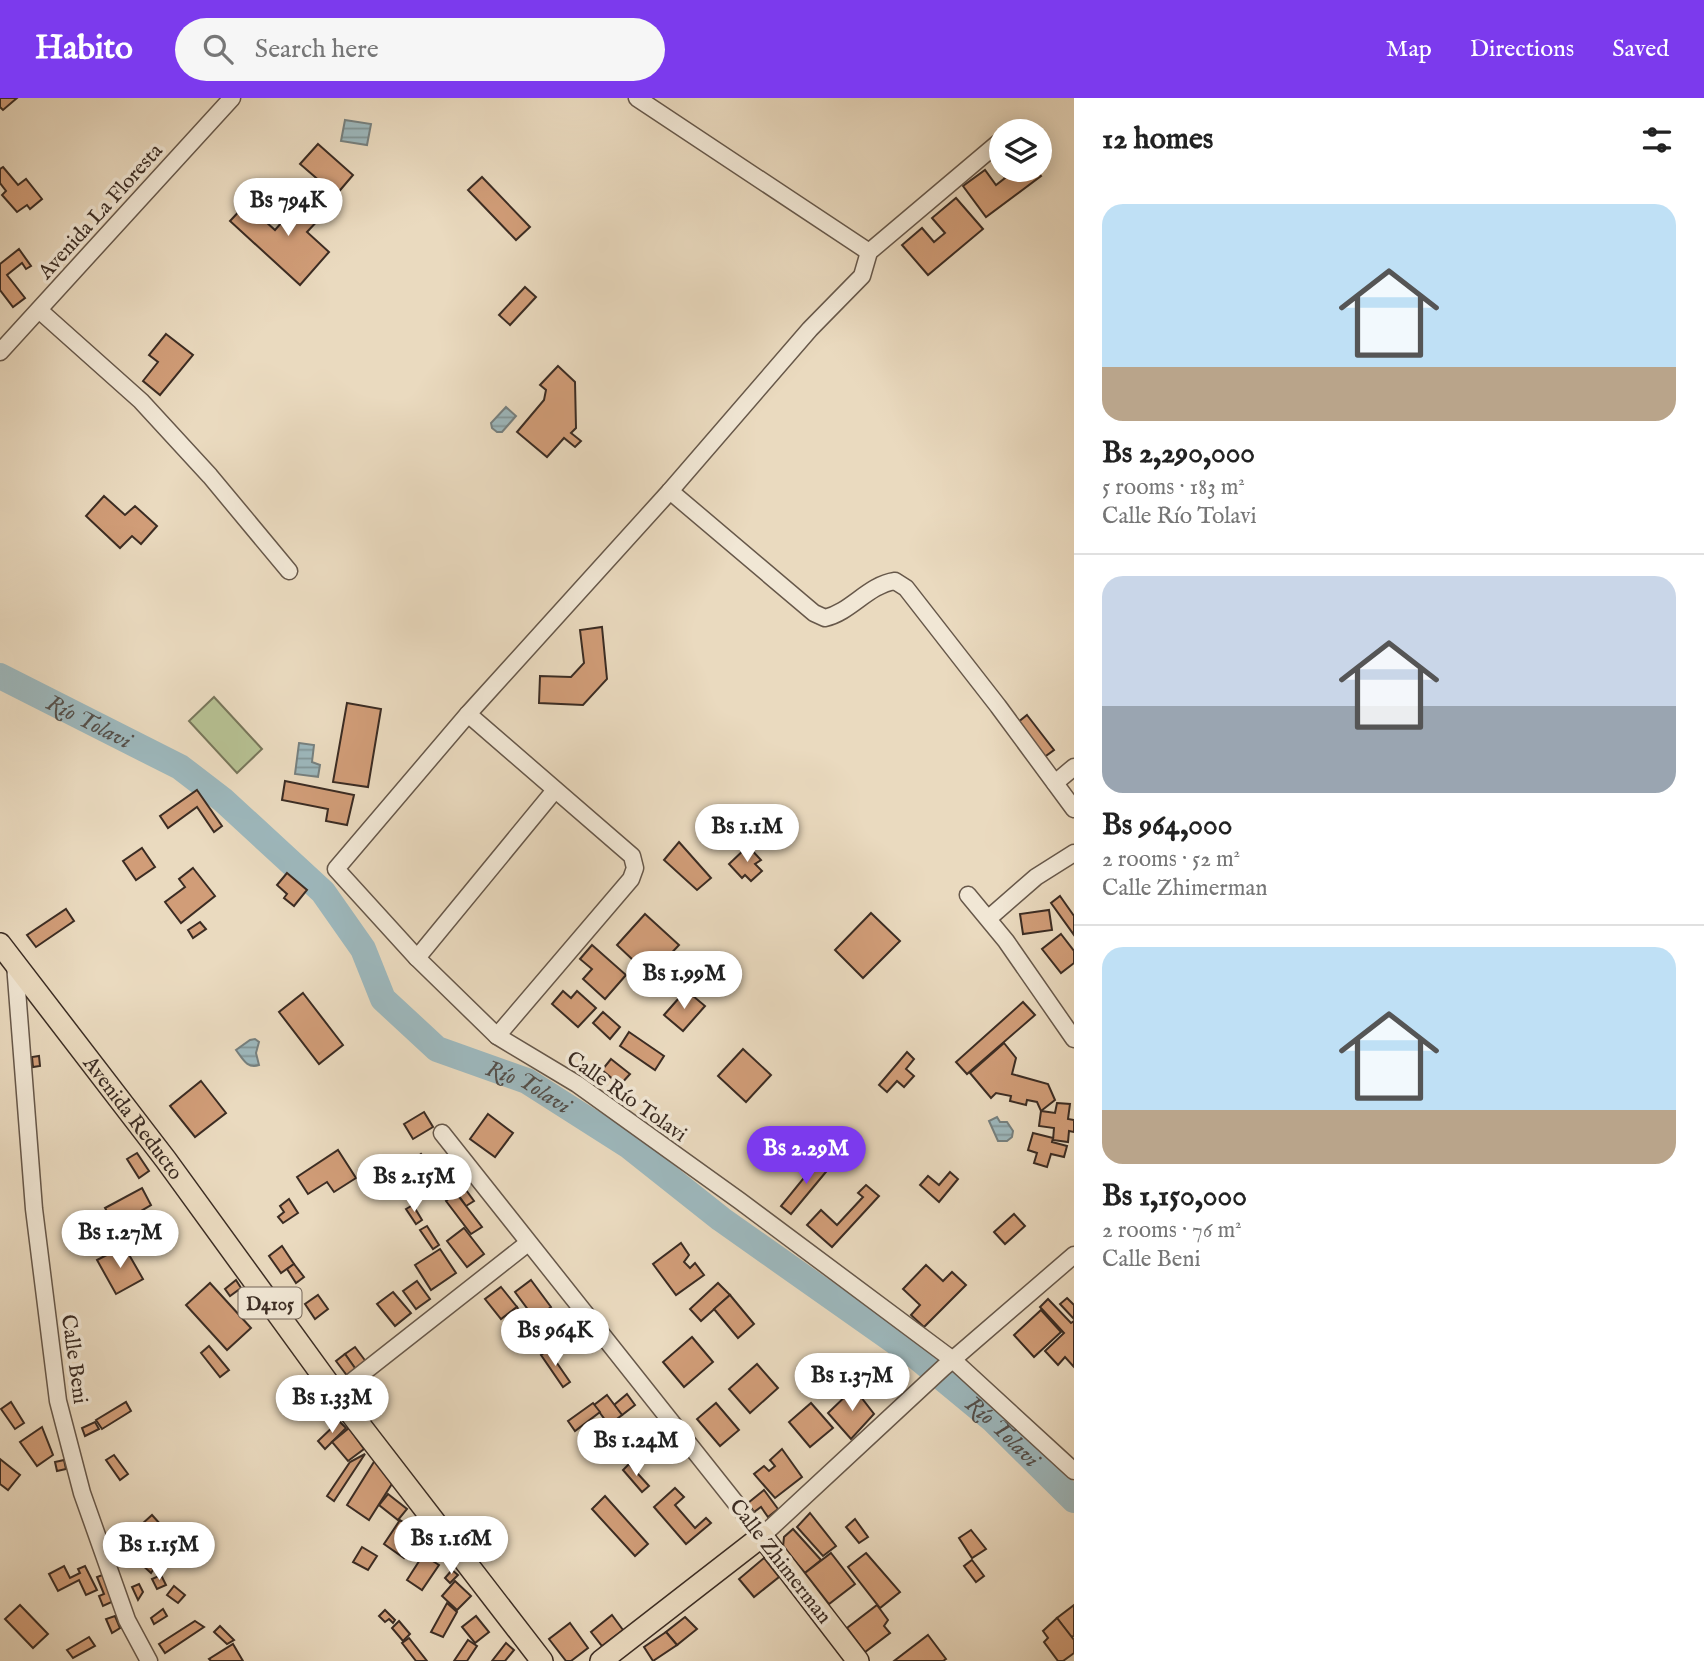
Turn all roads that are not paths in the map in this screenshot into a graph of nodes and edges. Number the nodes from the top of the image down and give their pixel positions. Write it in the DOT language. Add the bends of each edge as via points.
graph roads {
  1 [pos="232,98"];
  2 [pos="637,98"];
  3 [pos="989,151"];
  4 [pos="869,252"];
  5 [pos="39,310"];
  6 [pos="0,352"];
  7 [pos="670,491"];
  8 [pos="289,571"];
  9 [pos="468,714"];
  10 [pos="1074,766"];
  11 [pos="1055,783"];
  12 [pos="555,790"];
  13 [pos="1074,809"];
  14 [pos="1074,853"];
  15 [pos="968,895"];
  16 [pos="989,918"];
  17 [pos="0,944"];
  18 [pos="417,958"];
  19 [pos="15,964"];
  20 [pos="497,1037"];
  21 [pos="1074,1040"];
  22 [pos="442,1133"];
  23 [pos="528,1243"];
  24 [pos="1074,1255"];
  25 [pos="948,1364"];
  26 [pos="336,1394"];
  27 [pos="1074,1471"];
  28 [pos="762,1536"];
  29 [pos="149,1661"];
  30 [pos="542,1661"];
  31 [pos="601,1661"];
  32 [pos="858,1661"];
  1 -- 5 [label="street, Avenida La Floresta"];
  2 -- 4 [label="street"];
  3 -- 4 [label="street"];
  4 -- 7 [label="street" via="862,276"];
  5 -- 6 [label="street, Avenida La Floresta"];
  5 -- 8 [label="street" via="141,401"];
  7 -- 9 [label="street"];
  7 -- 11 [label="street" via="825,618 837,616 884,582 895,581 906,588"];
  9 -- 12 [label="street"];
  9 -- 18 [label="street, Calle Río Tolavi" via="336,869"];
  10 -- 11 [label="street"];
  11 -- 13 [label="street"];
  12 -- 18 [label="street"];
  12 -- 20 [label="street" via="632,856 635,867 631,879"];
  14 -- 16 [label="street"];
  15 -- 16 [label="street"];
  16 -- 21 [label="street"];
  17 -- 19 [label="main road, Avenida Reducto / D4105"];
  18 -- 20 [label="street, Calle Río Tolavi"];
  19 -- 26 [label="main road, Avenida Reducto / D4105" via="166,1160"];
  19 -- 29 [label="street, Calle Beni" via="34,1209 58,1401 82,1493 127,1620"];
  20 -- 25 [label="street, Calle Río Tolavi" via="577,1084 740,1201"];
  22 -- 23 [label="street, Calle Zhimerman"];
  23 -- 26 [label="street"];
  23 -- 28 [label="street, Calle Zhimerman"];
  24 -- 25 [label="street"];
  25 -- 27 [label="street, Calle Río Tolavi"];
  25 -- 28 [label="street"];
  26 -- 30 [label="main road, Avenida Reducto / D4105"];
  28 -- 31 [label="main road"];
  28 -- 32 [label="main road, Calle Zhimerman"];
}
